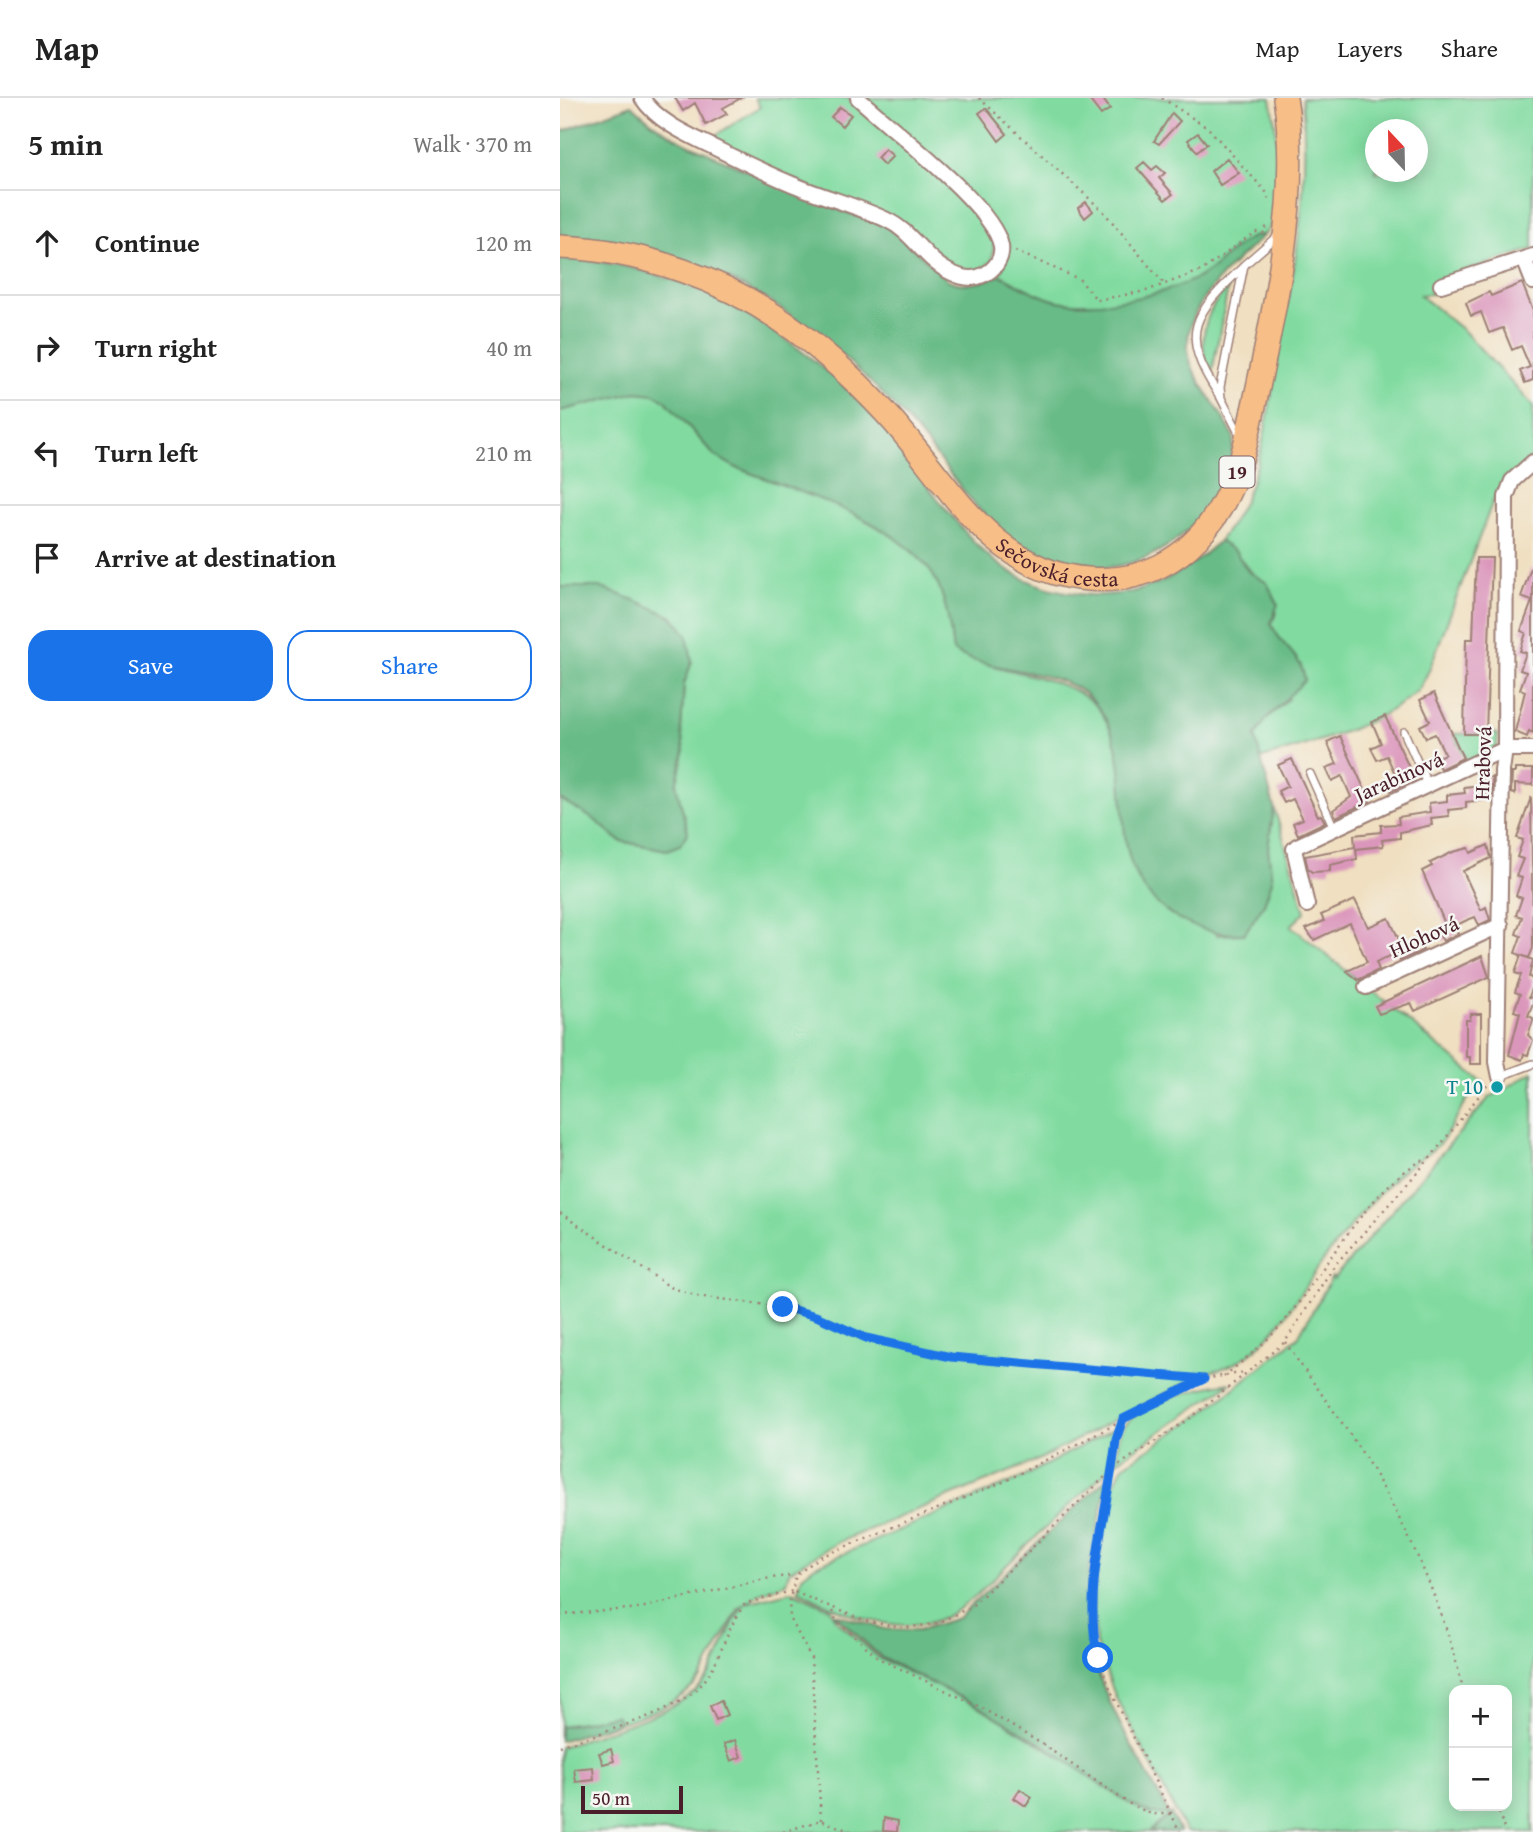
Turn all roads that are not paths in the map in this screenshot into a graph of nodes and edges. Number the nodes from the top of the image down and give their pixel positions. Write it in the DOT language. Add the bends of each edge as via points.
graph roads {
  1 [pos="642,98"];
  2 [pos="858,98"];
  3 [pos="1286,98"];
  4 [pos="1276,222"];
  5 [pos="560,247"];
  6 [pos="1529,257"];
  7 [pos="1244,265"];
  8 [pos="1533,282"];
  9 [pos="1441,285"];
  10 [pos="1222,398"];
  11 [pos="1245,446"];
  12 [pos="1533,462"];
  13 [pos="1404,732"];
  14 [pos="1505,749"];
  15 [pos="1533,749"];
  16 [pos="1310,774"];
  17 [pos="1428,787"];
  18 [pos="1335,829"];
  19 [pos="1307,905"];
  20 [pos="1501,925"];
  21 [pos="1366,986"];
  22 [pos="1533,1064"];
  23 [pos="1500,1077"];
  1 -- 2 [label="street" via="658,116 709,145 801,188 891,222 952,274 982,276 1000,260 1001,247 990,224 958,188"];
  3 -- 4 [label="main road, Sečovská cesta / 19" via="1289,159"];
  4 -- 7 [label="lane"];
  4 -- 11 [label="main road, Sečovská cesta / 19"];
  5 -- 11 [label="main road, Sečovská cesta / 19" via="618,253 682,271 725,288 791,327 875,401 988,535 1019,559 1048,572 1078,579 1121,579 1145,573 1179,555 1215,519"];
  6 -- 8 [label="street"];
  6 -- 9 [label="street"];
  7 -- 10 [label="lane" via="1220,387"];
  7 -- 10 [label="lane" via="1211,297 1196,330 1199,364"];
  10 -- 11 [label="lane"];
  12 -- 14 [label="street, Hrabová" via="1513,481 1506,497"];
  13 -- 17 [label="lane"];
  14 -- 15 [label="street, Jarabinová"];
  14 -- 17 [label="street, Jarabinová"];
  14 -- 20 [label="street, Hrabová"];
  16 -- 18 [label="lane"];
  17 -- 18 [label="street, Jarabinová"];
  18 -- 19 [label="street, Jarabinová" via="1297,846 1294,860"];
  20 -- 21 [label="street, Hlohová"];
  20 -- 23 [label="street, Hrabová"];
  22 -- 23 [label="lane"];
}
